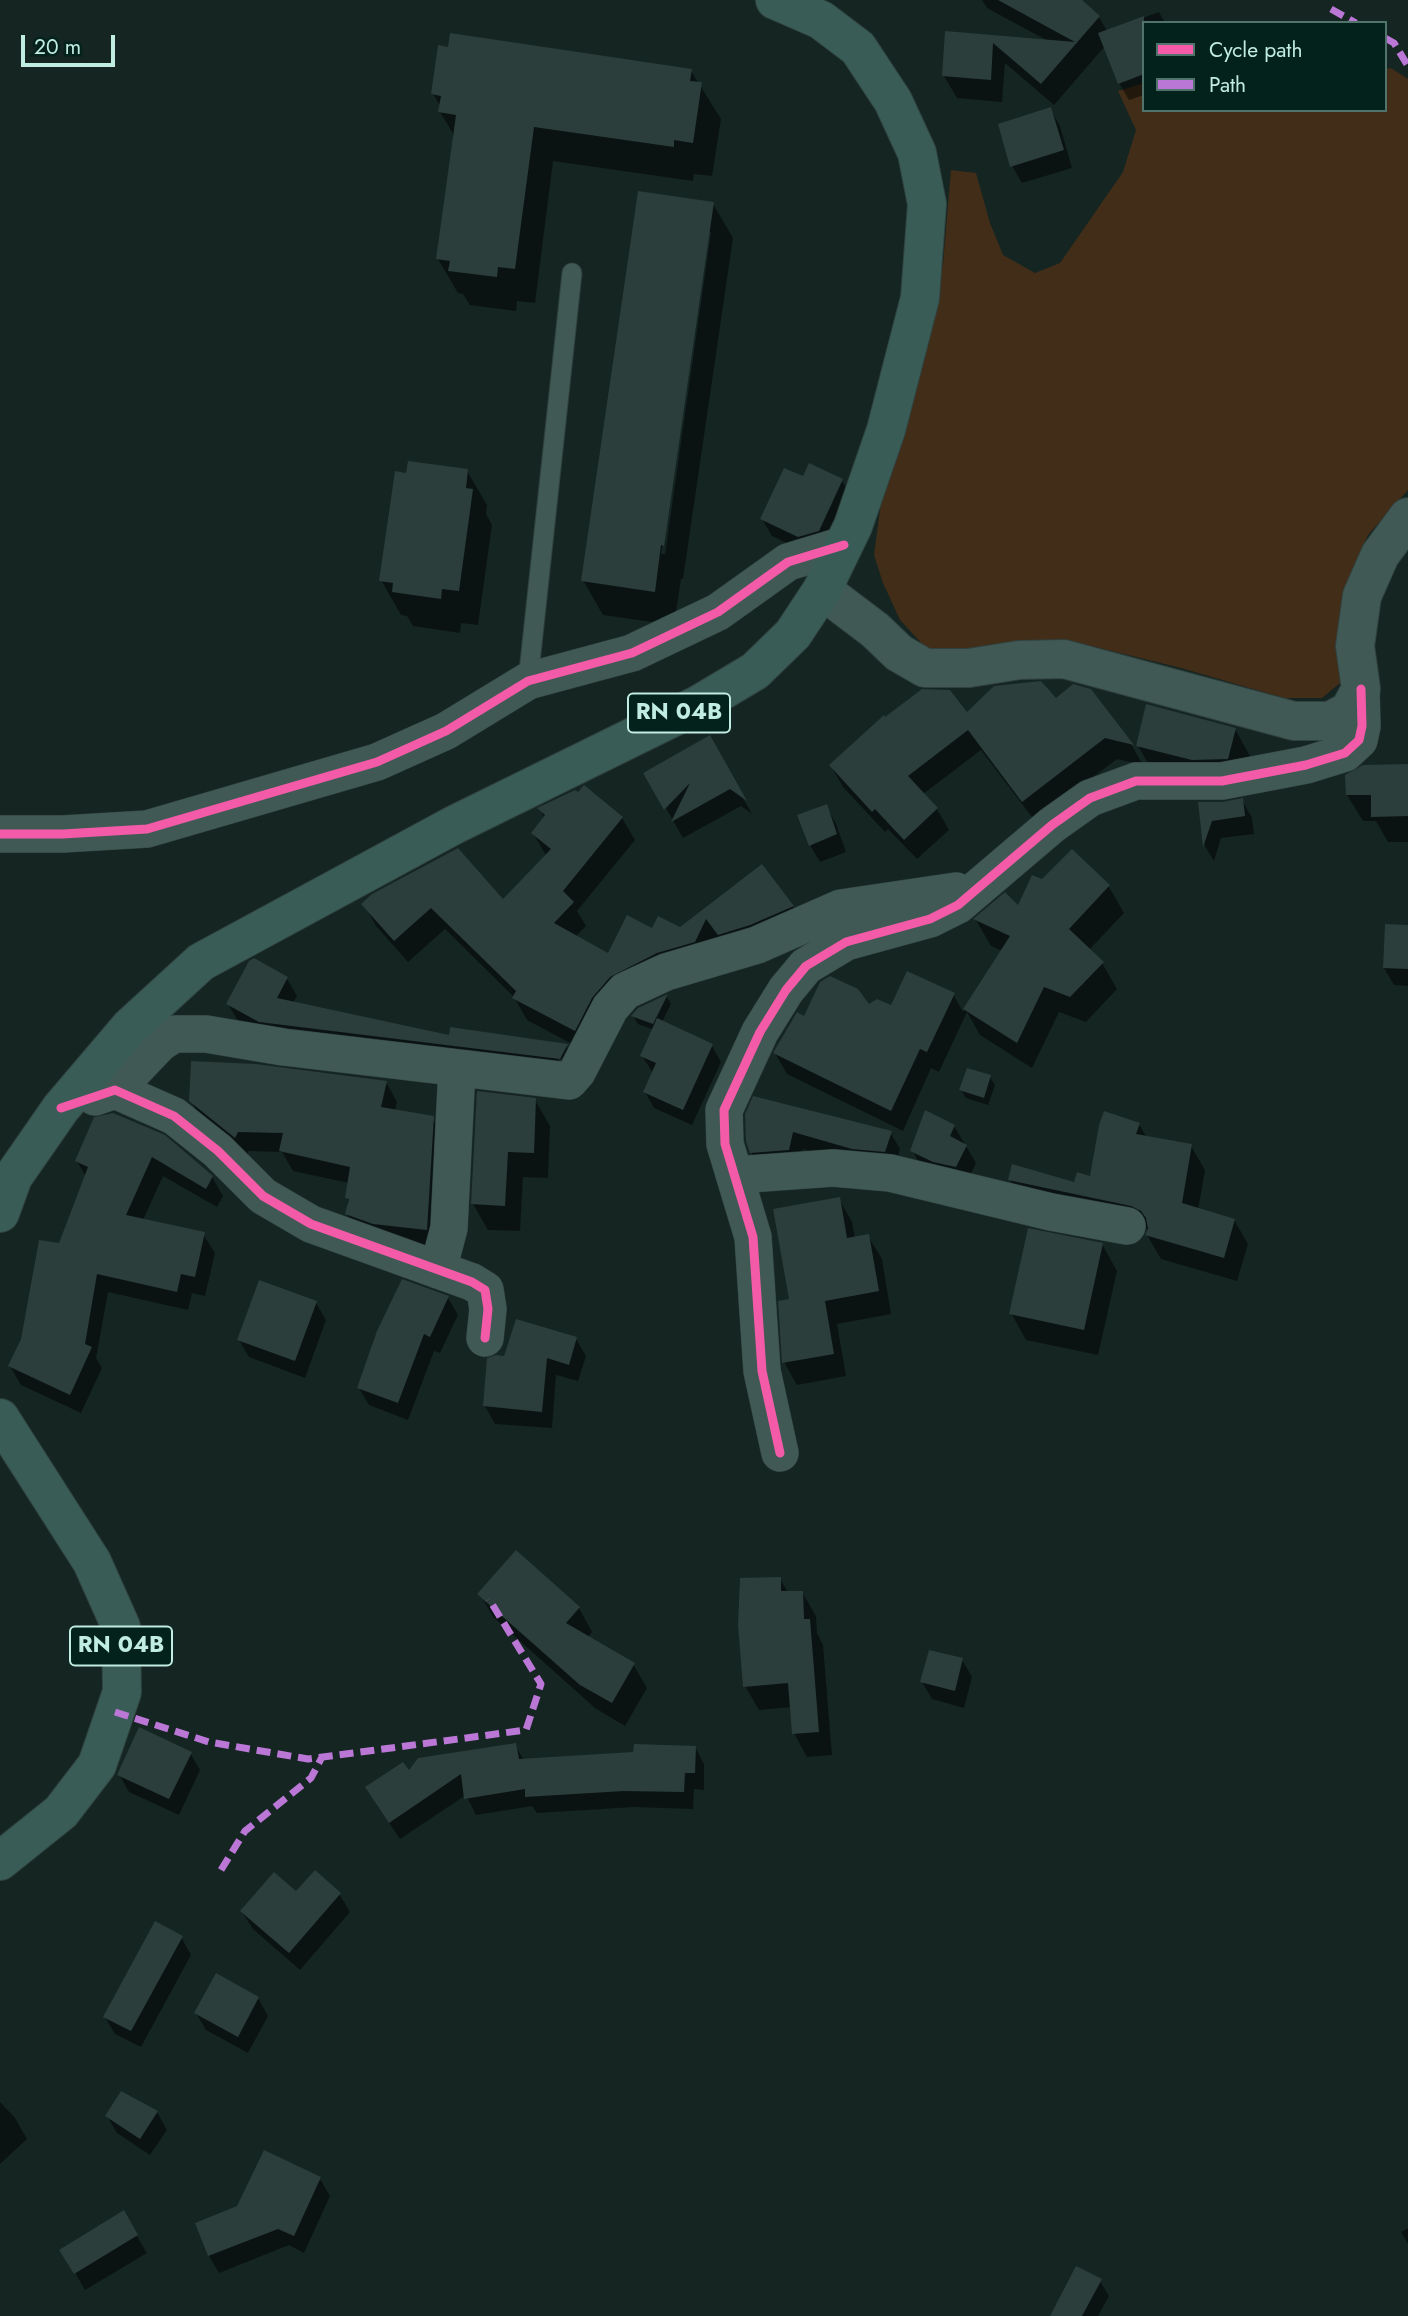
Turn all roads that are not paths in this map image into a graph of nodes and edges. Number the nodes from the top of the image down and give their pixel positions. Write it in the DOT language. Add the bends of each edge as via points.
graph roads {
  1 [pos="775,0"];
  2 [pos="572,273"];
  3 [pos="1408,517"];
  4 [pos="844,545"];
  5 [pos="822,590"];
  6 [pos="528,681"];
  7 [pos="1360,689"];
  8 [pos="0,834"];
  9 [pos="978,888"];
  10 [pos="457,1068"];
  11 [pos="115,1090"];
  12 [pos="61,1108"];
  13 [pos="735,1175"];
  14 [pos="0,1213"];
  15 [pos="1127,1226"];
  16 [pos="438,1270"];
  17 [pos="485,1338"];
  18 [pos="0,1418"];
  19 [pos="780,1453"];
  20 [pos="0,1861"];
  1 -- 4 [label="main road, RN 04B" via="821,20 858,48 893,101 917,153 927,204 920,298 886,430"];
  2 -- 6 [label="lane"];
  3 -- 7 [label="street" via="1380,555 1362,596 1355,646"];
  4 -- 5 [label="main road, RN 04B"];
  4 -- 6 [label="street" via="788,562 718,612 632,653"];
  5 -- 7 [label="street" via="899,653 925,668 1064,659 1294,721 1330,721 1349,711"];
  5 -- 12 [label="main road, RN 04B" via="793,634 755,671 698,705 454,825 201,962 130,1027"];
  6 -- 8 [label="street" via="446,731 377,762 148,829"];
  7 -- 9 [label="street" via="1359,740 1345,753 1222,781 1136,781 1124,785 1090,798"];
  9 -- 10 [label="street" via="841,908 757,945 666,972 625,991 610,1008 569,1081"];
  9 -- 13 [label="street" via="930,919 846,942 806,966 760,1032 724,1110 725,1144"];
  10 -- 11 [label="street" via="206,1034 174,1034"];
  10 -- 16 [label="street" via="449,1228"];
  11 -- 12 [label="street"];
  11 -- 16 [label="street" via="174,1116 263,1196 311,1224"];
  12 -- 14 [label="main road, RN 04B" via="13,1177"];
  13 -- 15 [label="street" via="833,1168 890,1173"];
  13 -- 19 [label="street" via="753,1237 762,1371"];
  16 -- 17 [label="street" via="485,1290"];
  18 -- 20 [label="main road, RN 04B" via="97,1572 121,1626 122,1692 97,1765 61,1812"];
}
